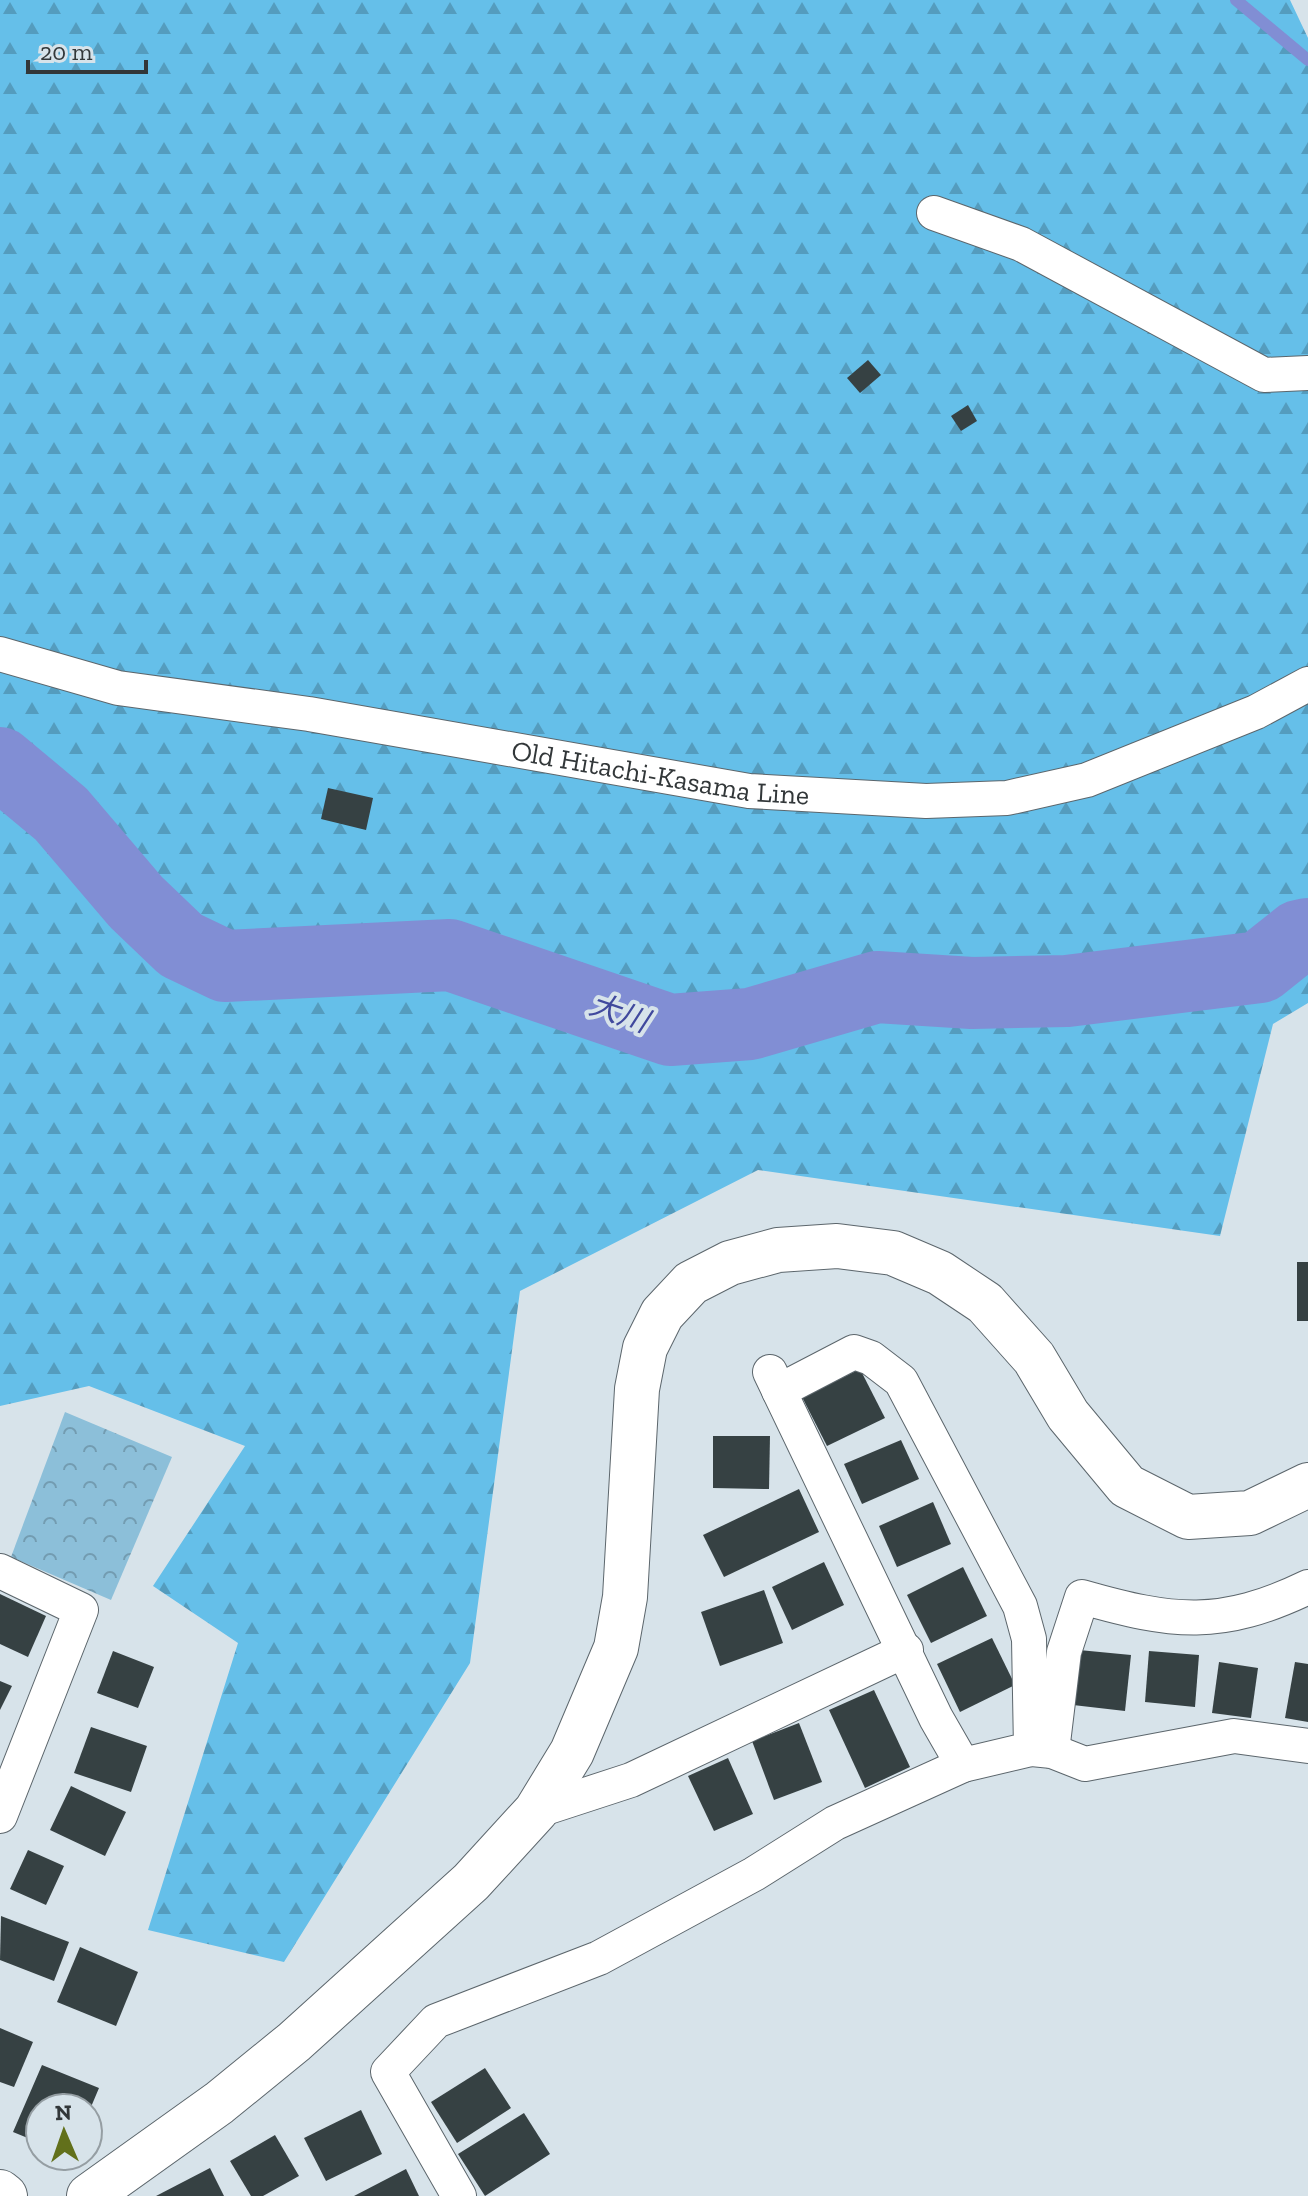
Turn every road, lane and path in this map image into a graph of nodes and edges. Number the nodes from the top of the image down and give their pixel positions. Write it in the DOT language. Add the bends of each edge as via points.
graph roads {
  1 [pos="934,213"];
  2 [pos="1308,373"];
  3 [pos="0,654"];
  4 [pos="1308,684"];
  5 [pos="1308,1485"];
  6 [pos="0,1571"];
  7 [pos="1308,1587"];
  8 [pos="906,1650"];
  9 [pos="1308,1746"];
  10 [pos="1042,1750"];
  11 [pos="963,1765"];
  12 [pos="536,1811"];
  13 [pos="0,1816"];
  14 [pos="0,2192"];
  15 [pos="5,2196"];
  16 [pos="89,2196"];
  17 [pos="459,2196"];
  1 -- 2 [label="street" via="1021,244 1264,375"];
  3 -- 4 [label="street, Old Hitachi-Kasama Line" via="118,688 309,714 749,791 926,801 1007,798 1087,780 1256,712"];
  5 -- 12 [label="street" via="1250,1513 1188,1517 1127,1486 1068,1415 1034,1358 985,1303 940,1273 893,1253 837,1246 778,1250 730,1263 691,1283 662,1314 645,1348 637,1389 625,1597 616,1648 572,1752"];
  6 -- 13 [label="street" via="81,1610"];
  7 -- 10 [label="street" via="1270,1606 1218,1618 1148,1616 1082,1597"];
  8 -- 10 [label="street" via="774,1382 854,1352 901,1381 1020,1606"];
  8 -- 11 [label="street"];
  8 -- 12 [label="street" via="631,1780"];
  9 -- 10 [label="street" via="1234,1736 1085,1764"];
  10 -- 11 [label="street"];
  11 -- 17 [label="street" via="835,1823 754,1874 599,1958 436,2021 388,2072"];
  12 -- 16 [label="street" via="471,1882 294,2042"];
  14 -- 15 [label="street"];
}
